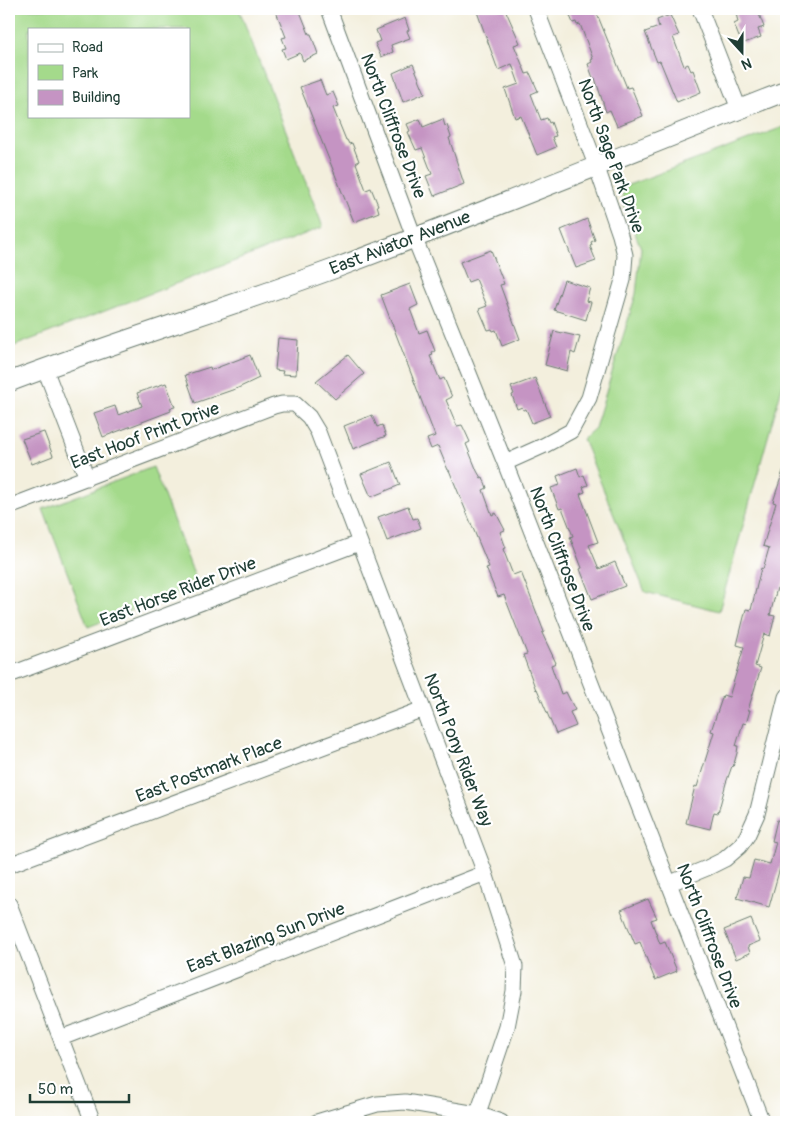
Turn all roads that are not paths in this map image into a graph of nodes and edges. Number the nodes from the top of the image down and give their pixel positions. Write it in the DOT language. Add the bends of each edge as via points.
graph roads {
  1 [pos="329,9"];
  2 [pos="536,9"];
  3 [pos="700,9"];
  4 [pos="786,91"];
  5 [pos="739,109"];
  6 [pos="596,165"];
  7 [pos="414,237"];
  8 [pos="45,369"];
  9 [pos="9,382"];
  10 [pos="295,404"];
  11 [pos="505,462"];
  12 [pos="88,478"];
  13 [pos="9,507"];
  14 [pos="359,543"];
  15 [pos="9,675"];
  16 [pos="786,697"];
  17 [pos="423,709"];
  18 [pos="9,865"];
  19 [pos="485,873"];
  20 [pos="668,884"];
  21 [pos="9,904"];
  22 [pos="61,1038"];
  23 [pos="476,1118"];
  24 [pos="93,1122"];
  25 [pos="317,1122"];
  26 [pos="501,1122"];
  27 [pos="762,1122"];
  1 -- 7 [label="street, North Cliffrose Drive"];
  2 -- 6 [label="street, North Sage Park Drive"];
  3 -- 5 [label="street"];
  4 -- 5 [label="street, East Aviator Avenue"];
  5 -- 6 [label="street, East Aviator Avenue"];
  6 -- 7 [label="street, East Aviator Avenue"];
  6 -- 11 [label="street, North Sage Park Drive" via="625,255 623,280 589,398 571,431"];
  7 -- 8 [label="street, East Aviator Avenue" via="278,289"];
  7 -- 11 [label="street, North Cliffrose Drive"];
  8 -- 9 [label="street, East Aviator Avenue"];
  8 -- 12 [label="street"];
  10 -- 12 [label="street, East Hoof Print Drive" via="274,406"];
  10 -- 14 [label="street, North Pony Rider Way" via="309,417 318,432"];
  11 -- 20 [label="street, North Cliffrose Drive"];
  12 -- 13 [label="street, East Hoof Print Drive"];
  14 -- 15 [label="street, East Horse Rider Drive"];
  14 -- 17 [label="street, North Pony Rider Way"];
  16 -- 20 [label="street" via="750,831 733,853 716,864"];
  17 -- 18 [label="street, East Postmark Place"];
  17 -- 19 [label="street, North Pony Rider Way"];
  19 -- 22 [label="street, East Blazing Sun Drive"];
  19 -- 23 [label="street, North Pony Rider Way" via="515,966 507,1027"];
  20 -- 27 [label="street, North Cliffrose Drive"];
  21 -- 22 [label="street"];
  22 -- 24 [label="street"];
  23 -- 25 [label="street" via="405,1102 377,1104"];
  23 -- 26 [label="street"];
}
